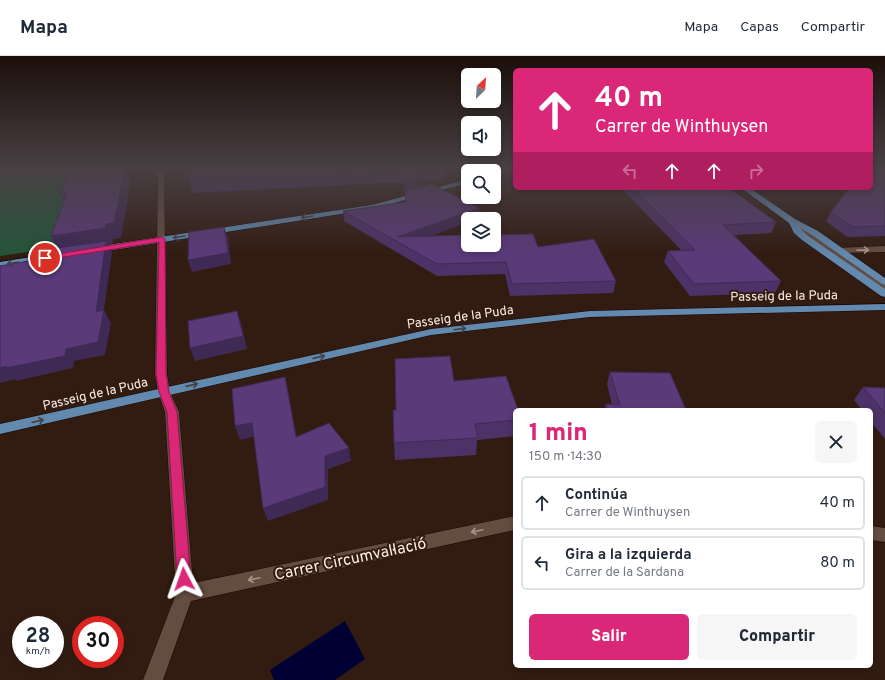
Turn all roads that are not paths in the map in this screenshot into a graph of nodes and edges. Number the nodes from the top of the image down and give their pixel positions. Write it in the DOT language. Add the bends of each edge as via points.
graph roads {
  1 [pos="161,197"];
  2 [pos="408,197"];
  3 [pos="757,197"];
  4 [pos="794,225"];
  5 [pos="162,239"];
  6 [pos="885,249"];
  7 [pos="837,251"];
  8 [pos="83,252"];
  9 [pos="68,254"];
  10 [pos="0,265"];
  11 [pos="885,282"];
  12 [pos="885,288"];
  13 [pos="885,294"];
  14 [pos="885,307"];
  15 [pos="164,392"];
  16 [pos="0,429"];
  17 [pos="513,523"];
  18 [pos="873,533"];
  19 [pos="885,535"];
  20 [pos="185,594"];
  21 [pos="153,680"];
  1 -- 5 [label="street"];
  2 -- 5 [label="main road, one-way" via="372,207"];
  3 -- 4 [label="main road"];
  4 -- 7 [label="street"];
  4 -- 13 [label="main road" via="805,238"];
  5 -- 8 [label="main road"];
  5 -- 15 [label="street" via="161,374"];
  7 -- 6 [label="street, one-way"];
  7 -- 11 [label="main road"];
  7 -- 12 [label="street"];
  9 -- 10 [label="main road, one-way"];
  15 -- 14 [label="main road, Passeig de la Puda, one-way" via="439,331 590,314"];
  16 -- 15 [label="main road, Passeig de la Puda, one-way"];
  15 -- 20 [label="street" via="172,412"];
  17 -- 20 [label="street, Carrer Circumval·lació, one-way"];
  18 -- 19 [label="street"];
  20 -- 21 [label="street"];
}
